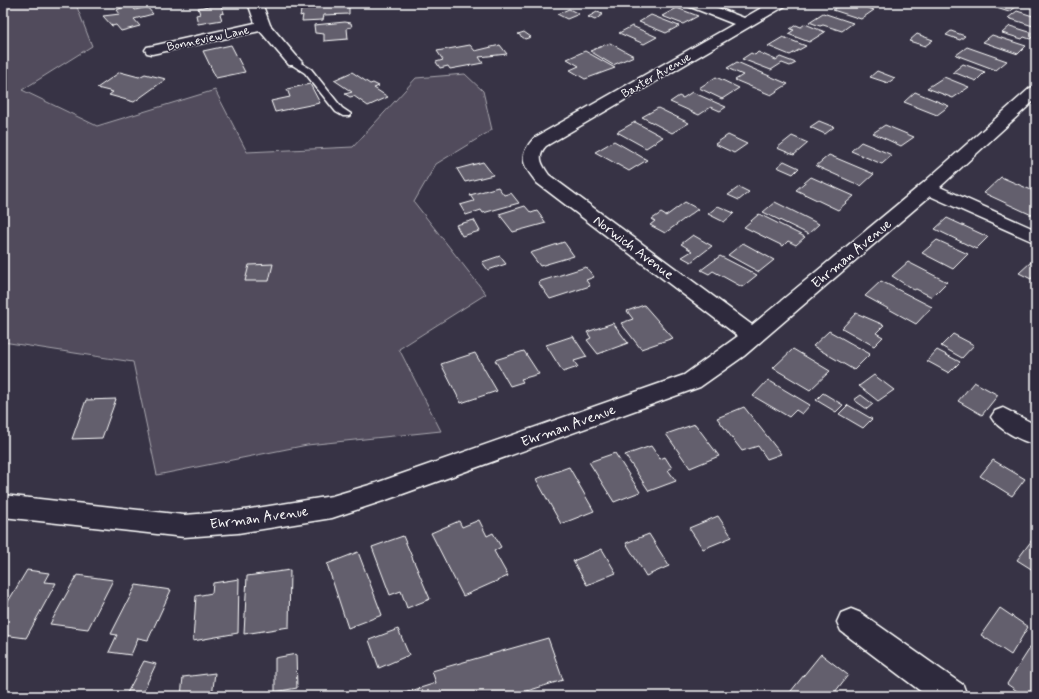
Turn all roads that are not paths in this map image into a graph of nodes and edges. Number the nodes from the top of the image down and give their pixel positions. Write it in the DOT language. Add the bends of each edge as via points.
graph roads {
  1 [pos="255,3"];
  2 [pos="694,3"];
  3 [pos="780,3"];
  4 [pos="744,23"];
  5 [pos="263,26"];
  6 [pos="152,50"];
  7 [pos="294,62"];
  8 [pos="1036,91"];
  9 [pos="346,114"];
  10 [pos="533,149"];
  11 [pos="928,188"];
  12 [pos="1036,237"];
  13 [pos="752,336"];
  14 [pos="1002,417"];
  15 [pos="1036,436"];
  16 [pos="3,506"];
  17 [pos="851,622"];
  18 [pos="952,696"];
  1 -- 5 [label="street"];
  2 -- 4 [label="street"];
  3 -- 4 [label="street, Baxter Avenue"];
  4 -- 10 [label="street, Baxter Avenue" via="540,142"];
  5 -- 6 [label="street, Bonneview Lane"];
  5 -- 7 [label="street"];
  7 -- 9 [label="lane" via="308,71 339,110"];
  8 -- 11 [label="street, Ehrman Avenue"];
  10 -- 13 [label="street, Norwich Avenue" via="531,156 534,168 543,179"];
  11 -- 12 [label="street"];
  11 -- 13 [label="street, Ehrman Avenue"];
  13 -- 16 [label="street, Ehrman Avenue" via="692,381 385,491 332,507 238,522 184,526"];
  14 -- 15 [label="street"];
  17 -- 18 [label="street"];
}
